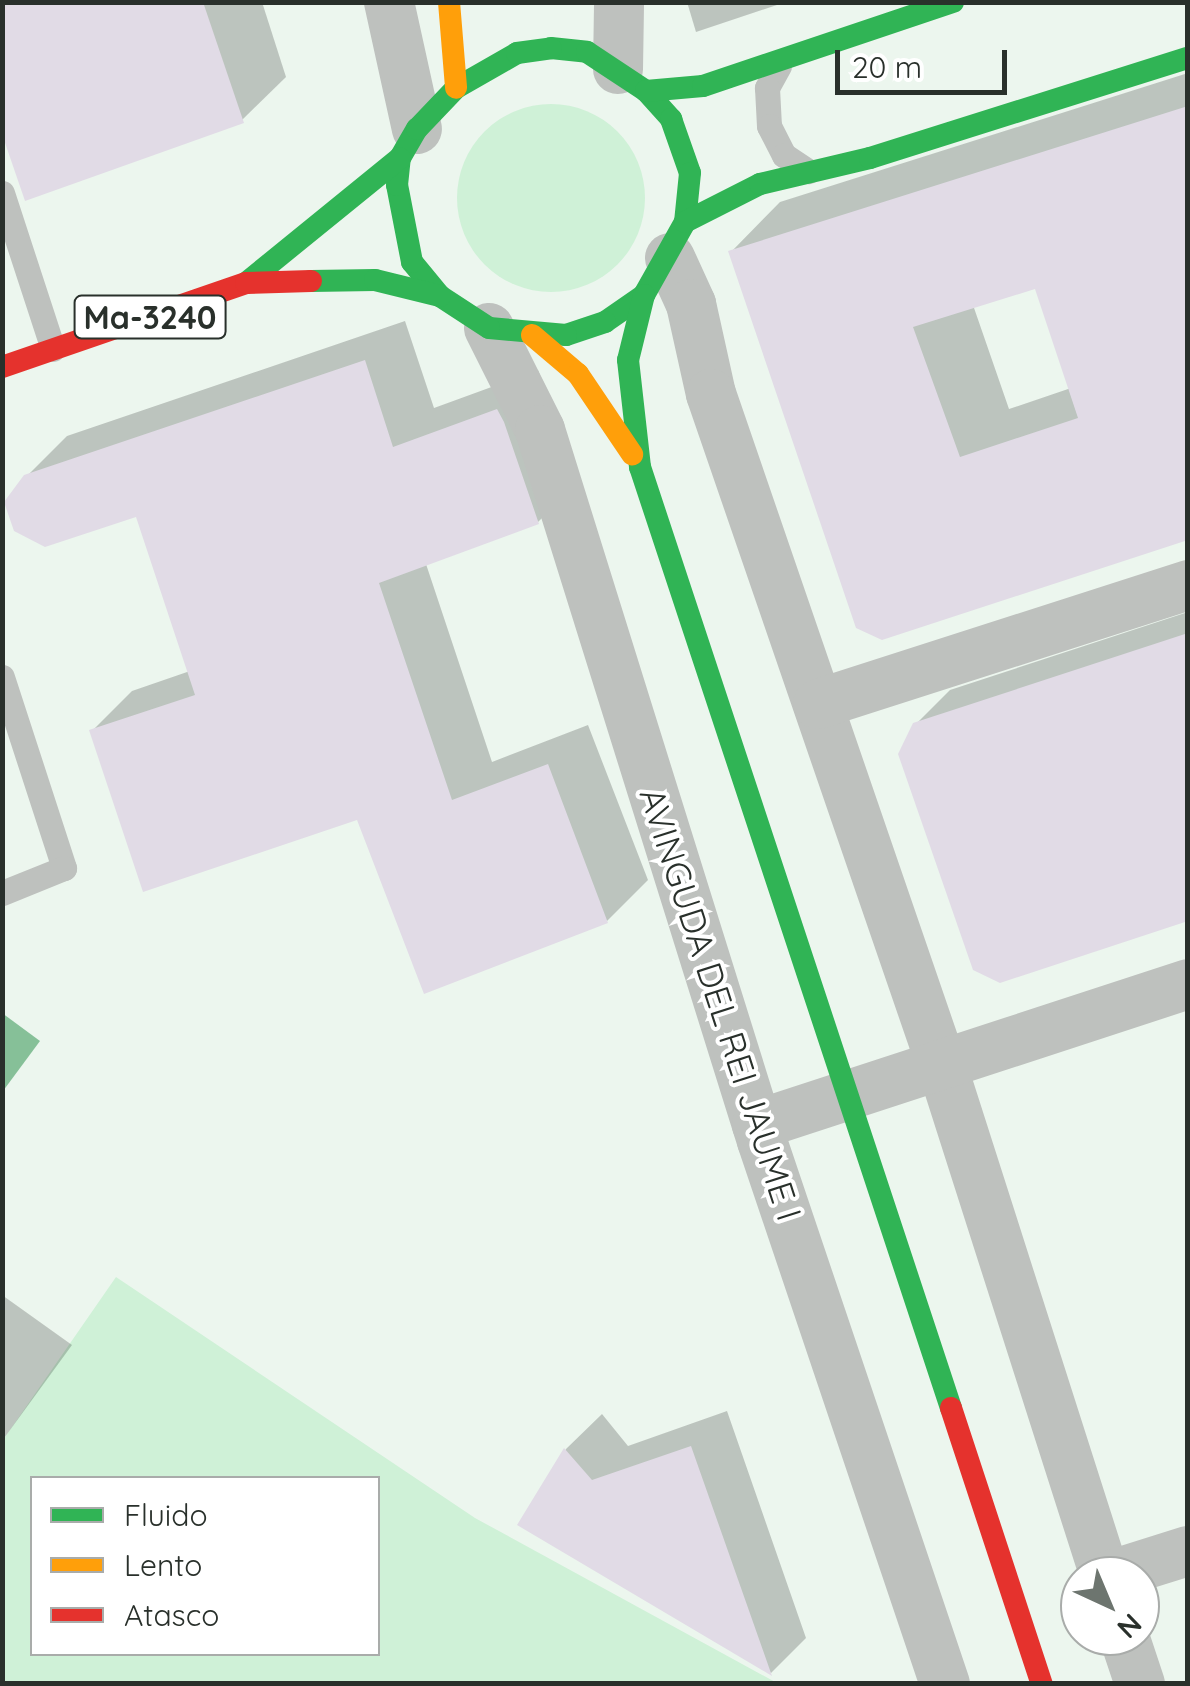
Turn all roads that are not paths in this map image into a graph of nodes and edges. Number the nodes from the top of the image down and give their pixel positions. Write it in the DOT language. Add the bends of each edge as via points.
graph roads {
  1 [pos="389,2"];
  2 [pos="450,2"];
  3 [pos="619,2"];
  4 [pos="953,2"];
  5 [pos="566,27"];
  6 [pos="1188,58"];
  7 [pos="782,62"];
  8 [pos="617,71"];
  9 [pos="456,88"];
  10 [pos="408,144"];
  11 [pos="812,173"];
  12 [pos="2,192"];
  13 [pos="666,258"];
  14 [pos="12,259"];
  15 [pos="246,283"];
  16 [pos="440,296"];
  17 [pos="511,331"];
  18 [pos="54,349"];
  19 [pos="2,367"];
  20 [pos="640,467"];
  21 [pos="1188,585"];
  22 [pos="2,677"];
  23 [pos="818,704"];
  24 [pos="2,892"];
  25 [pos="1188,984"];
  26 [pos="943,1069"];
  27 [pos="852,1096"];
  28 [pos="758,1125"];
  29 [pos="1188,1551"];
  30 [pos="1100,1556"];
  31 [pos="1160,1560"];
  32 [pos="1131,1656"];
  33 [pos="944,1684"];
  34 [pos="1042,1684"];
  35 [pos="1140,1684"];
  1 -- 10 [label="street"];
  2 -- 9 [label="main road"];
  3 -- 8 [label="street"];
  4 -- 7 [label="main road"];
  5 -- 8 [label="main road"];
  6 -- 11 [label="main road"];
  7 -- 8 [label="main road" via="703,86"];
  7 -- 11 [label="lane" via="767,88 769,126 784,155"];
  8 -- 9 [label="main road, Ma-3240" via="518,53"];
  8 -- 13 [label="main road" via="685,144"];
  9 -- 10 [label="main road, Ma-3240"];
  10 -- 15 [label="main road, Ma-3240"];
  10 -- 16 [label="main road, Ma-3240" via="400,223 412,262"];
  11 -- 13 [label="main road" via="760,184"];
  12 -- 14 [label="lane"];
  13 -- 17 [label="main road" via="604,322 566,336"];
  13 -- 20 [label="main road" via="628,360"];
  13 -- 23 [label="street" via="691,304 711,394"];
  14 -- 18 [label="lane"];
  15 -- 16 [label="main road, Ma-3240" via="375,280"];
  15 -- 18 [label="main road, Ma-3240"];
  16 -- 17 [label="main road, Ma-3240"];
  17 -- 20 [label="main road" via="578,374"];
  17 -- 28 [label="street, AVINGUDA DEL REI JAUME I"];
  18 -- 19 [label="main road, Ma-3240"];
  20 -- 27 [label="main road"];
  21 -- 23 [label="street"];
  22 -- 24 [label="lane" via="64,868"];
  23 -- 26 [label="street"];
  25 -- 26 [label="street"];
  26 -- 27 [label="street"];
  26 -- 30 [label="street"];
  27 -- 28 [label="street"];
  27 -- 34 [label="main road"];
  28 -- 33 [label="street, AVINGUDA DEL REI JAUME I"];
  29 -- 31 [label="street"];
  32 -- 35 [label="street"];
}
